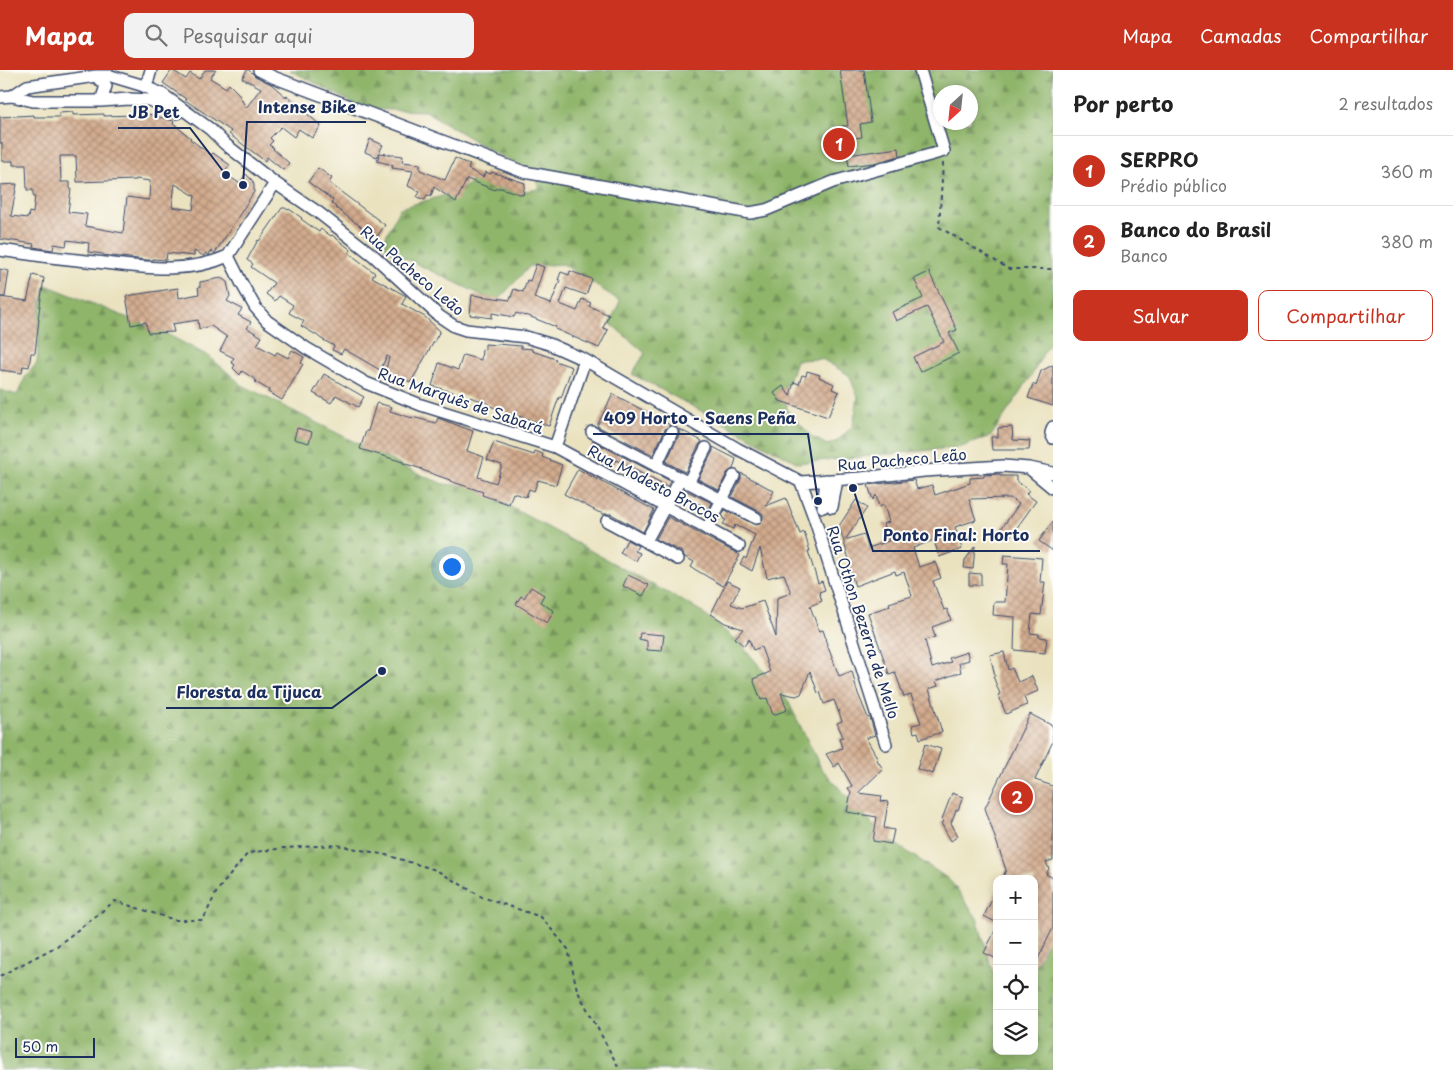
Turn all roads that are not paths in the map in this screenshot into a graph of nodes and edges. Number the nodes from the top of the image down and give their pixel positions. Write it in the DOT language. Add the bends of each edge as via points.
graph roads {
  1 [pos="152,70"];
  2 [pos="259,70"];
  3 [pos="920,70"];
  4 [pos="96,76"];
  5 [pos="144,86"];
  6 [pos="6,97"];
  7 [pos="129,99"];
  8 [pos="101,101"];
  9 [pos="225,144"];
  10 [pos="275,182"];
  11 [pos="0,250"];
  12 [pos="228,256"];
  13 [pos="585,360"];
  14 [pos="1053,427"];
  15 [pos="592,432"];
  16 [pos="672,432"];
  17 [pos="1053,438"];
  18 [pos="555,447"];
  19 [pos="706,448"];
  20 [pos="656,466"];
  21 [pos="1029,468"];
  22 [pos="1053,473"];
  23 [pos="734,476"];
  24 [pos="832,480"];
  25 [pos="684,481"];
  26 [pos="801,482"];
  27 [pos="1053,488"];
  28 [pos="721,501"];
  29 [pos="665,506"];
  30 [pos="827,507"];
  31 [pos="756,518"];
  32 [pos="607,521"];
  33 [pos="707,529"];
  34 [pos="646,542"];
  35 [pos="739,546"];
  36 [pos="678,559"];
  37 [pos="886,744"];
  1 -- 5 [label="street"];
  2 -- 3 [label="street" via="524,172 750,213 766,210 833,182 944,151"];
  4 -- 5 [label="street, Rua Pacheco Leão" via="111,76"];
  4 -- 6 [label="street, Rua Pacheco Leão" via="27,86"];
  4 -- 8 [label="street" via="106,86"];
  5 -- 7 [label="street"];
  5 -- 9 [label="street, Rua Pacheco Leão" via="162,94"];
  6 -- 8 [label="street, Rua Pacheco Leão" via="33,101"];
  7 -- 8 [label="street, Rua Pacheco Leão"];
  7 -- 9 [label="street, Rua Pacheco Leão" via="149,100 170,108"];
  9 -- 10 [label="street, Rua Pacheco Leão"];
  10 -- 12 [label="street"];
  10 -- 13 [label="street, Rua Pacheco Leão" via="374,256 454,326 526,337"];
  11 -- 12 [label="street" via="148,268 185,268"];
  12 -- 18 [label="street, Rua Marquês de Sabará" via="267,321 306,348 366,383 421,405"];
  13 -- 18 [label="street, Rua Marquês de Sabará"];
  13 -- 26 [label="street, Rua Pacheco Leão"];
  14 -- 17 [label="street"];
  15 -- 20 [label="street"];
  16 -- 20 [label="street"];
  18 -- 29 [label="street, Rua Modesto Brocos"];
  19 -- 25 [label="street"];
  20 -- 25 [label="street"];
  21 -- 22 [label="street, Rua Pacheco Leão"];
  21 -- 24 [label="street, Rua Pacheco Leão" via="963,468"];
  21 -- 27 [label="street"];
  23 -- 28 [label="street"];
  24 -- 26 [label="street, Rua Pacheco Leão"];
  24 -- 30 [label="street"];
  25 -- 28 [label="street"];
  25 -- 29 [label="street"];
  26 -- 37 [label="street, Rua Othon Bezerra de Mello"];
  28 -- 31 [label="street"];
  28 -- 33 [label="street"];
  29 -- 33 [label="street, Rua Modesto Brocos"];
  29 -- 34 [label="street"];
  32 -- 34 [label="street"];
  33 -- 35 [label="street, Rua Modesto Brocos"];
  34 -- 36 [label="street"];
}
